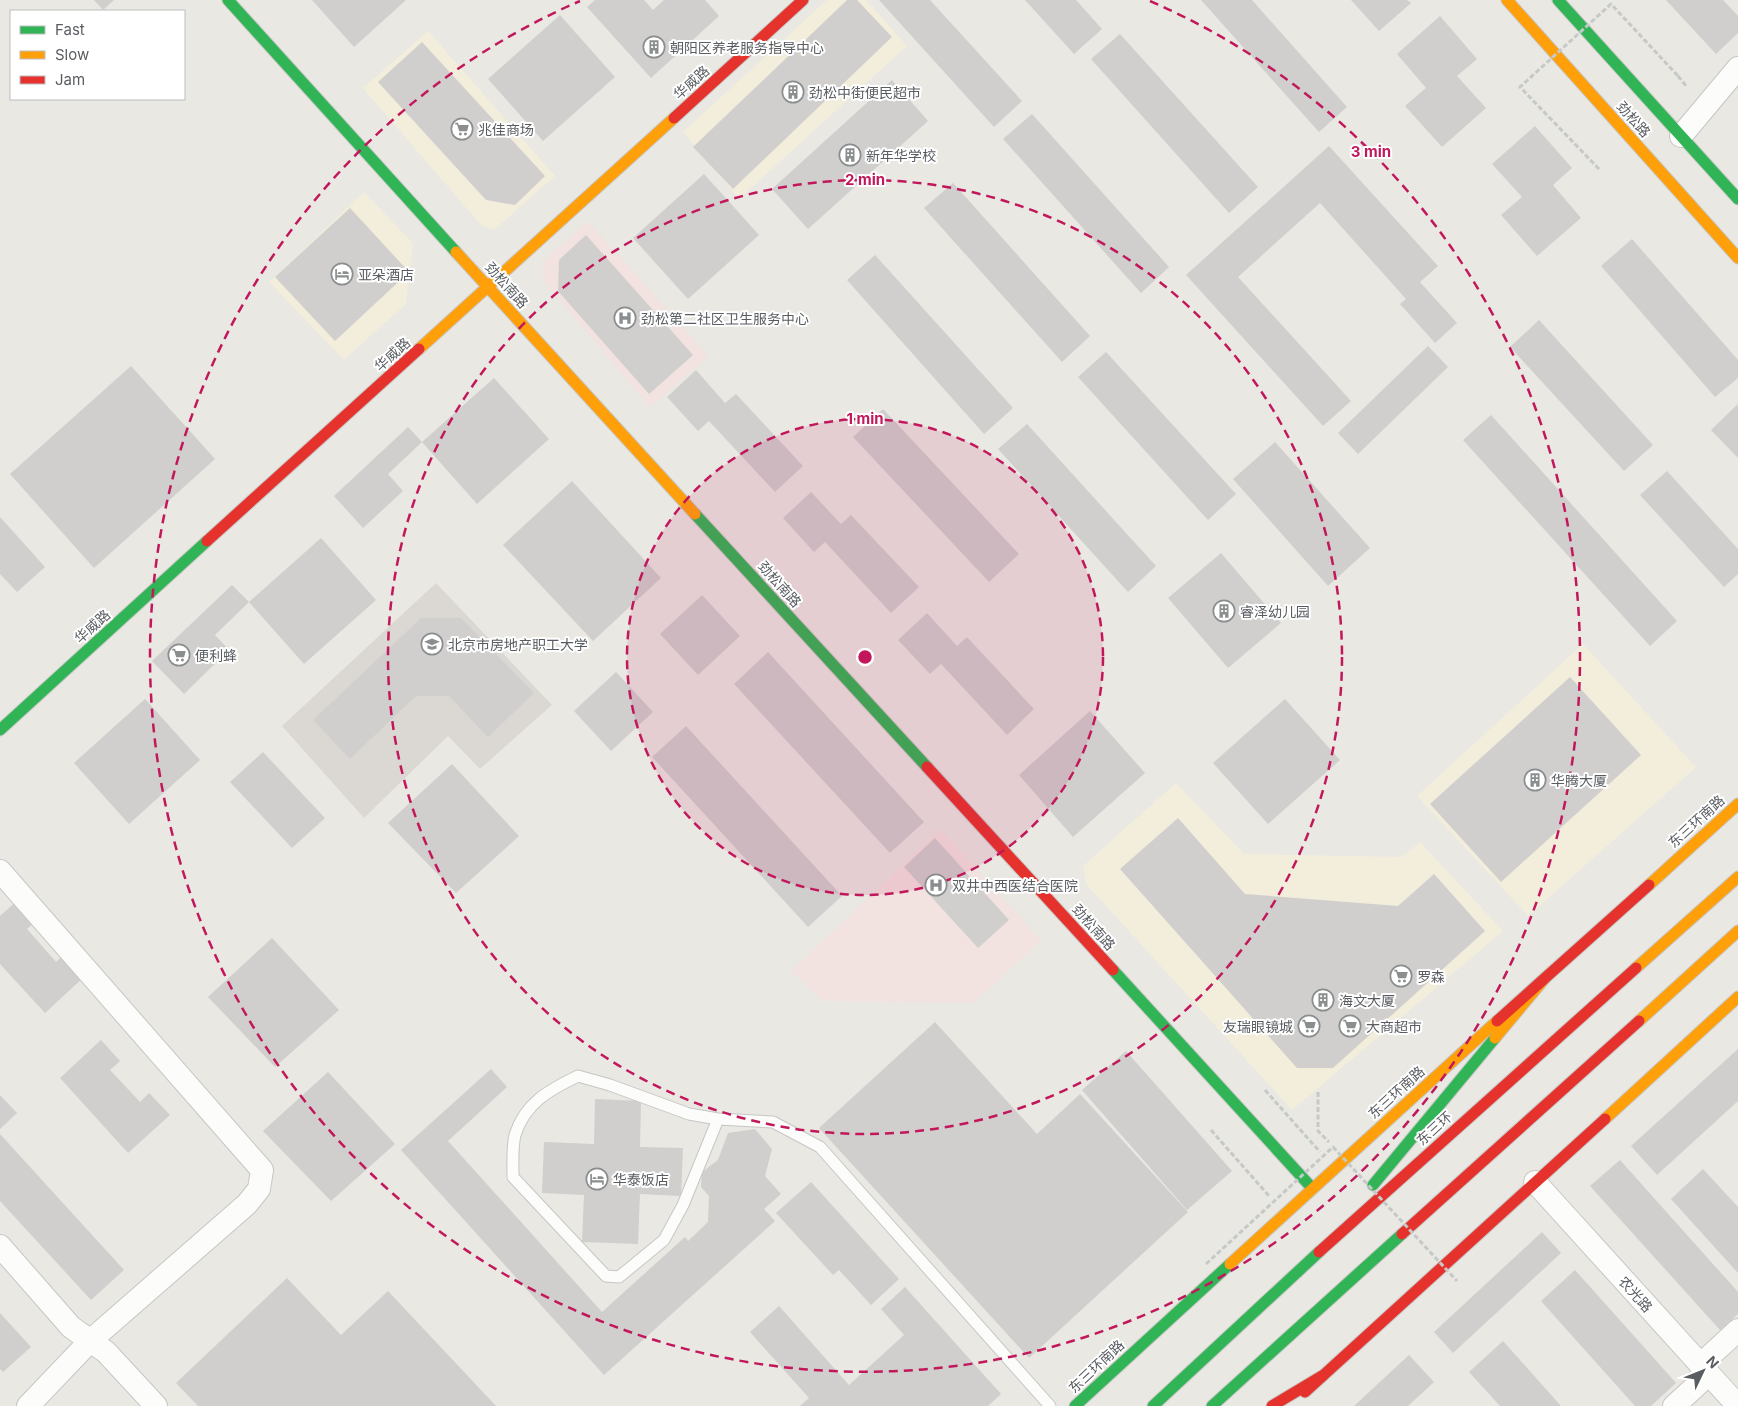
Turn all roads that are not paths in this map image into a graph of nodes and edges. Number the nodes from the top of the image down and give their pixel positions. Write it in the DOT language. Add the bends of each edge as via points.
graph roads {
  1 [pos="228,0"];
  2 [pos="803,0"];
  3 [pos="1507,0"];
  4 [pos="1558,0"];
  5 [pos="1738,68"];
  6 [pos="1681,136"];
  7 [pos="1738,199"];
  8 [pos="1738,258"];
  9 [pos="488,287"];
  10 [pos="0,730"];
  11 [pos="1738,804"];
  12 [pos="0,871"];
  13 [pos="1738,877"];
  14 [pos="1738,931"];
  15 [pos="1545,978"];
  16 [pos="1738,997"];
  17 [pos="718,1119"];
  18 [pos="1535,1182"];
  19 [pos="1312,1188"];
  20 [pos="0,1246"];
  21 [pos="1314,1256"];
  22 [pos="1738,1330"];
  23 [pos="90,1341"];
  24 [pos="1705,1370"];
  25 [pos="1322,1376"];
  26 [pos="28,1406"];
  27 [pos="156,1406"];
  28 [pos="1050,1406"];
  29 [pos="1075,1406"];
  30 [pos="1153,1406"];
  31 [pos="1212,1406"];
  32 [pos="1272,1406"];
  33 [pos="1289,1406"];
  34 [pos="1674,1406"];
  35 [pos="1738,1406"];
  1 -- 9 [label="main road, 劲松南路"];
  2 -- 9 [label="main road, 华威路"];
  3 -- 8 [label="main road, 劲松路"];
  4 -- 6 [label="main road, 劲松路"];
  5 -- 6 [label="street"];
  6 -- 7 [label="main road, 劲松路"];
  9 -- 10 [label="main road, 华威路"];
  9 -- 19 [label="main road, 劲松南路"];
  11 -- 15 [label="main road, 东三环南路"];
  12 -- 23 [label="street" via="262,1170 259,1189 247,1204"];
  13 -- 21 [label="main road, 东三环"];
  14 -- 31 [label="main road"];
  15 -- 19 [label="main road, 东三环南路"];
  15 -- 21 [label="main road"];
  16 -- 18 [label="main road"];
  17 -- 17 [label="lane" via="690,1114 578,1076 551,1089 527,1110 515,1136 512,1177 606,1276 619,1277 664,1240 683,1205"];
  17 -- 28 [label="lane" via="773,1122 820,1147"];
  18 -- 24 [label="street, 农光路"];
  18 -- 25 [label="main road"];
  19 -- 29 [label="main road, 东三环南路"];
  20 -- 23 [label="street" via="71,1327"];
  21 -- 30 [label="main road, 东三环"];
  22 -- 24 [label="street"];
  23 -- 26 [label="street"];
  23 -- 27 [label="street" via="106,1352"];
  24 -- 34 [label="street"];
  24 -- 35 [label="street, 农光路"];
  25 -- 32 [label="main road"];
  25 -- 33 [label="main road"];
}
